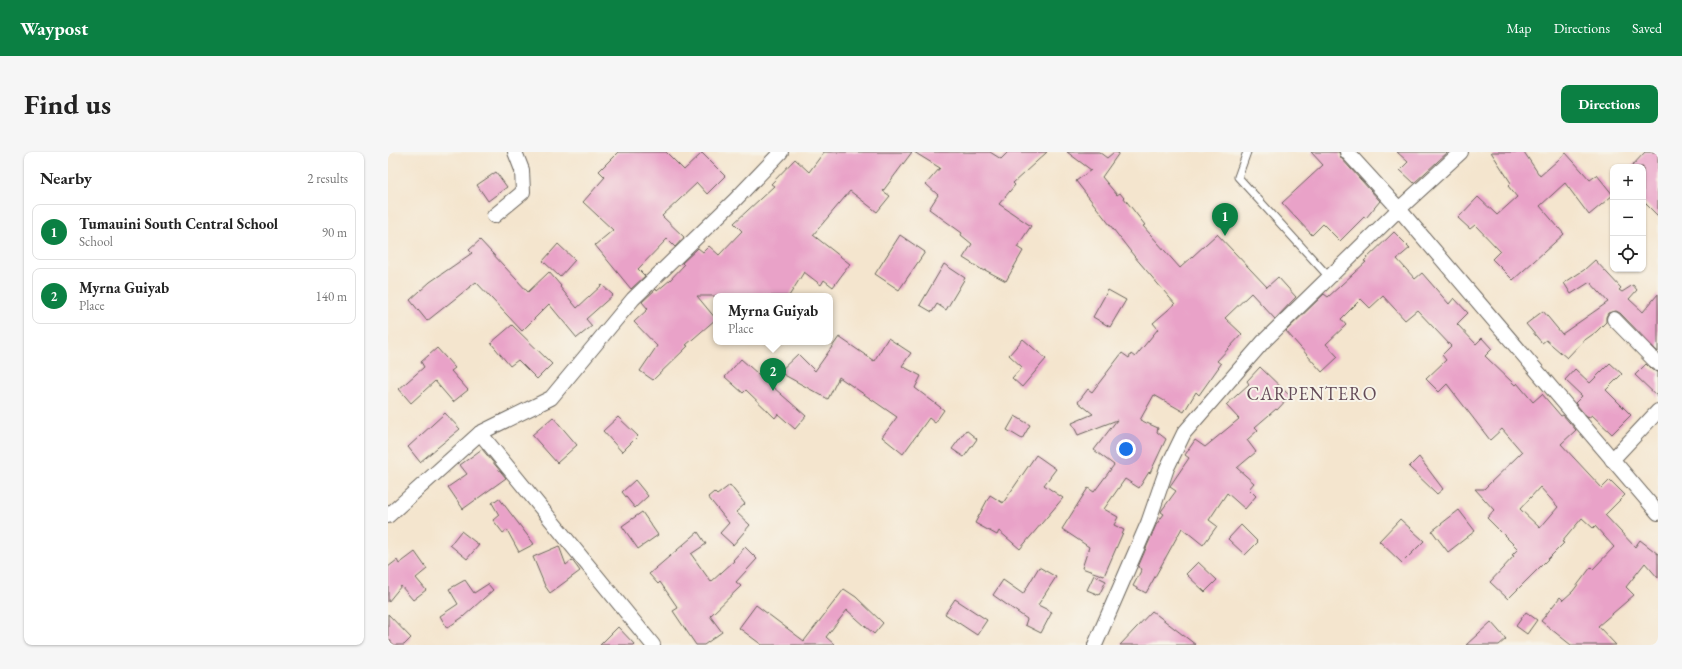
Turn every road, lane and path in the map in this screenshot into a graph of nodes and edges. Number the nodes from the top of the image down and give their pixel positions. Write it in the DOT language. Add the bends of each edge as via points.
graph roads {
  1 [pos="515,152"];
  2 [pos="781,152"];
  3 [pos="1247,152"];
  4 [pos="1347,152"];
  5 [pos="1461,152"];
  6 [pos="1399,209"];
  7 [pos="494,216"];
  8 [pos="1329,277"];
  9 [pos="1614,319"];
  10 [pos="1658,364"];
  11 [pos="1658,411"];
  12 [pos="480,433"];
  13 [pos="1612,460"];
  14 [pos="1658,513"];
  15 [pos="388,516"];
  16 [pos="653,645"];
  17 [pos="1095,645"];
  1 -- 7 [label="street" via="522,170 523,192"];
  2 -- 12 [label="street" via="633,299 551,398"];
  3 -- 8 [label="lane" via="1238,177"];
  4 -- 6 [label="street"];
  5 -- 6 [label="street"];
  6 -- 8 [label="street"];
  6 -- 13 [label="street"];
  8 -- 17 [label="street" via="1263,342 1184,433 1167,468 1148,523"];
  9 -- 10 [label="street"];
  11 -- 13 [label="street"];
  12 -- 15 [label="street"];
  12 -- 16 [label="street"];
  13 -- 14 [label="street"];
}
